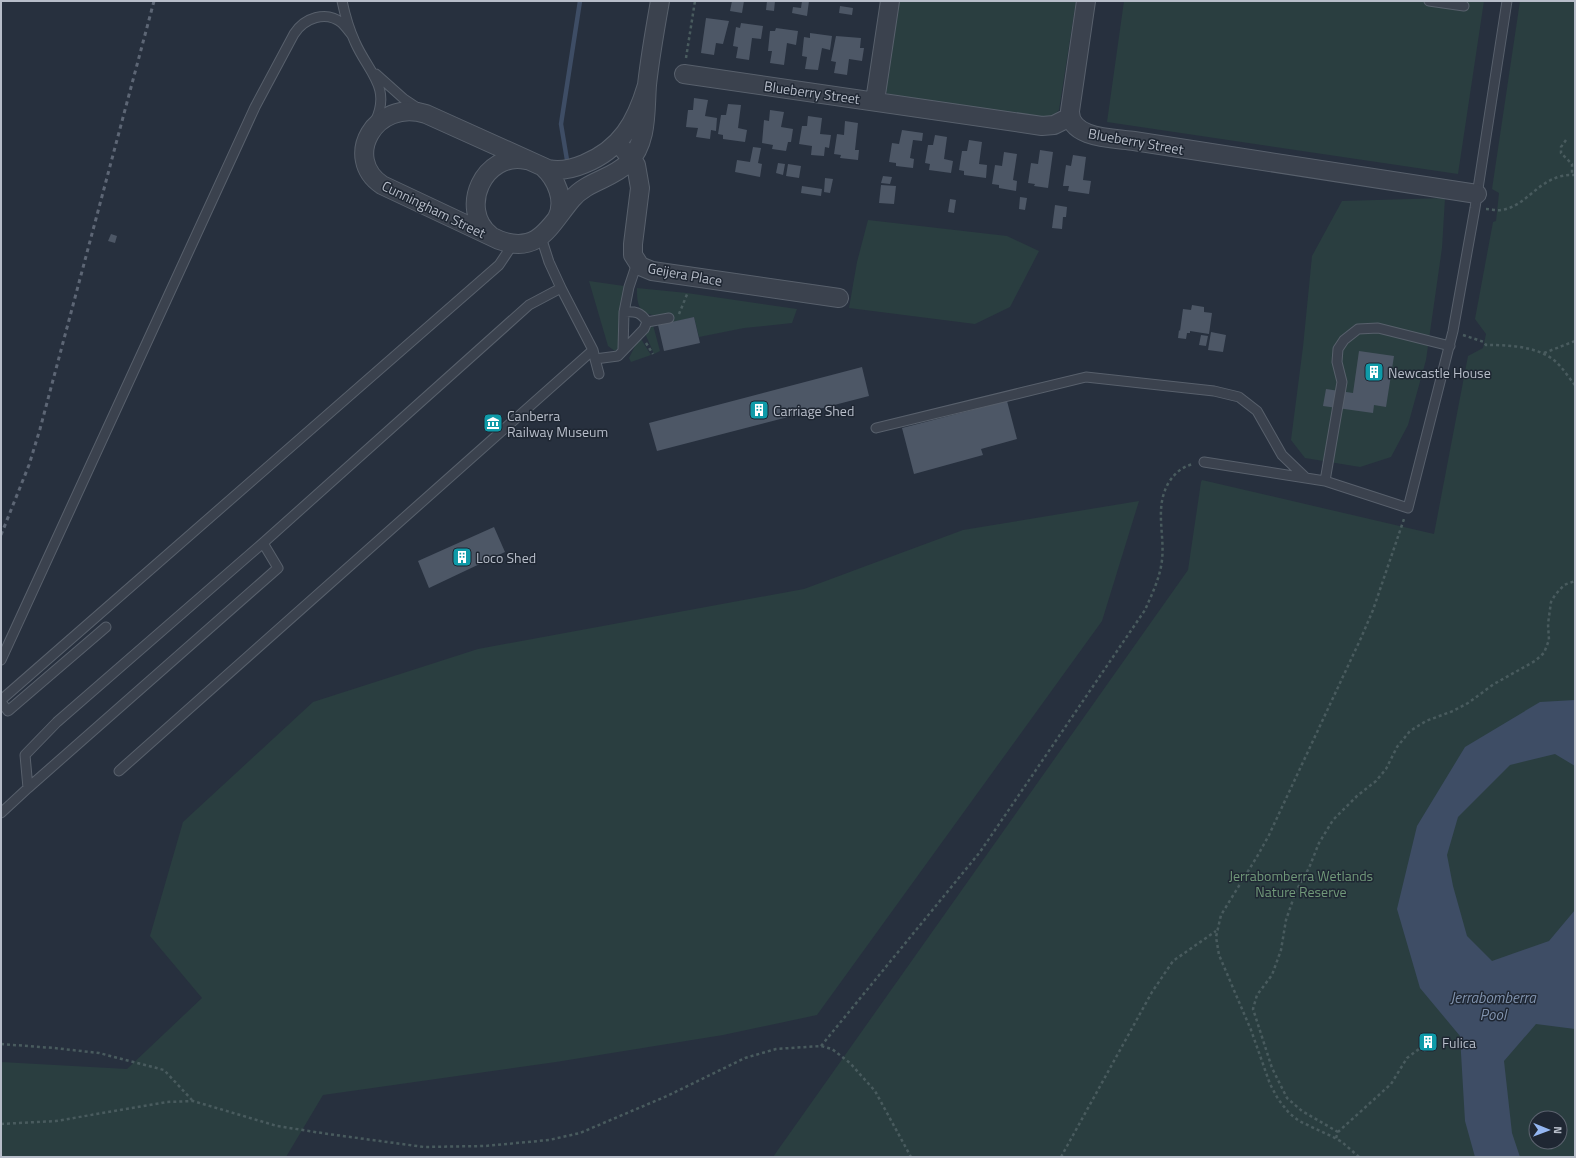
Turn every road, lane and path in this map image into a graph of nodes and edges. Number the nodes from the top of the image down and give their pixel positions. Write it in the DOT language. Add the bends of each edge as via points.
graph roads {
  1 [pos="342,1"];
  2 [pos="660,1"];
  3 [pos="695,1"];
  4 [pos="890,1"];
  5 [pos="1086,1"];
  6 [pos="1430,1"];
  7 [pos="1507,1"];
  8 [pos="1464,6"];
  9 [pos="352,35"];
  10 [pos="365,61"];
  11 [pos="684,74"];
  12 [pos="647,85"];
  13 [pos="875,101"];
  14 [pos="426,114"];
  15 [pos="1070,118"];
  16 [pos="370,133"];
  17 [pos="1566,140"];
  18 [pos="618,143"];
  19 [pos="631,158"];
  20 [pos="536,164"];
  21 [pos="1573,175"];
  22 [pos="1476,201"];
  23 [pos="554,223"];
  24 [pos="542,236"];
  25 [pos="492,237"];
  26 [pos="512,244"];
  27 [pos="637,263"];
  28 [pos="691,276"];
  29 [pos="561,288"];
  30 [pos="839,298"];
  31 [pos="624,312"];
  32 [pos="674,317"];
  33 [pos="647,322"];
  34 [pos="1453,331"];
  35 [pos="1575,341"];
  36 [pos="1450,346"];
  37 [pos="623,349"];
  38 [pos="1543,353"];
  39 [pos="594,355"];
  40 [pos="599,374"];
  41 [pos="1575,386"];
  42 [pos="876,428"];
  43 [pos="1204,462"];
  44 [pos="1306,478"];
  45 [pos="1326,481"];
  46 [pos="1408,508"];
  47 [pos="263,543"];
  48 [pos="1575,580"];
  49 [pos="106,627"];
  50 [pos="1,660"];
  51 [pos="1,701"];
  52 [pos="119,771"];
  53 [pos="28,788"];
  54 [pos="1,813"];
  55 [pos="1217,931"];
  56 [pos="1,1044"];
  57 [pos="821,1046"];
  58 [pos="1423,1046"];
  59 [pos="193,1101"];
  60 [pos="1,1124"];
  61 [pos="1338,1132"];
  62 [pos="1336,1138"];
  63 [pos="910,1157"];
  64 [pos="1061,1157"];
  65 [pos="1358,1157"];
  1 -- 9 [label="lane"];
  2 -- 12 [label="street, Cunningham Street"];
  3 -- 11 [label="path"];
  4 -- 13 [label="street"];
  5 -- 15 [label="street"];
  6 -- 8 [label="lane"];
  7 -- 22 [label="lane"];
  9 -- 10 [label="lane"];
  9 -- 50 [label="lane" via="338,20 322,17 306,21 294,34 255,107"];
  10 -- 14 [label="lane" via="391,89"];
  10 -- 16 [label="lane" via="377,80 381,96 380,109"];
  11 -- 13 [label="street, Blueberry Street"];
  12 -- 18 [label="street, Cunningham Street" via="638,112"];
  12 -- 19 [label="street, Cunningham Street" via="644,125 640,142"];
  13 -- 15 [label="street, Blueberry Street" via="1042,126 1054,125"];
  14 -- 16 [label="street, Cunningham Street" via="407,110 390,114 379,121"];
  14 -- 20 [label="street, Cunningham Street"];
  15 -- 22 [label="street, Blueberry Street" via="1079,130 1098,135"];
  16 -- 25 [label="street, Cunningham Street" via="365,158 369,172 377,181"];
  17 -- 21 [label="path" via="1561,147 1561,153 1572,164"];
  18 -- 19 [label="street, Geijera Place"];
  18 -- 20 [label="street, Cunningham Street" via="602,156 574,169 558,170"];
  19 -- 23 [label="street, Cunningham Street" via="618,170 580,191"];
  19 -- 27 [label="street, Geijera Place" via="638,172 640,188 632,251"];
  20 -- 23 [label="street" via="554,181 560,199 560,210"];
  20 -- 25 [label="street" via="512,159 488,172 478,188 478,216 482,227"];
  21 -- 22 [label="path" via="1555,176 1516,204 1502,210"];
  22 -- 34 [label="lane"];
  23 -- 24 [label="street, Cunningham Street"];
  24 -- 26 [label="street, Cunningham Street" via="528,243"];
  24 -- 29 [label="lane" via="549,262"];
  25 -- 26 [label="street, Cunningham Street"];
  26 -- 51 [label="lane" via="499,265"];
  27 -- 28 [label="street, Geijera Place" via="647,270"];
  27 -- 31 [label="lane"];
  28 -- 30 [label="street, Geijera Place"];
  28 -- 32 [label="path" via="687,293"];
  29 -- 39 [label="lane"];
  29 -- 47 [label="lane" via="528,306"];
  31 -- 33 [label="lane" via="642,315"];
  31 -- 37 [label="lane"];
  32 -- 33 [label="lane"];
  33 -- 37 [label="lane" via="644,329"];
  34 -- 36 [label="lane"];
  34 -- 38 [label="path" via="1486,344 1508,345"];
  35 -- 38 [label="path"];
  36 -- 45 [label="lane" via="1378,328 1358,328 1344,340 1338,349 1342,382"];
  36 -- 46 [label="lane"];
  37 -- 39 [label="lane" via="618,356"];
  38 -- 41 [label="path" via="1556,362"];
  39 -- 40 [label="lane"];
  39 -- 52 [label="lane"];
  42 -- 44 [label="lane" via="1086,377 1214,391 1239,397 1257,411 1282,455"];
  43 -- 44 [label="lane"];
  43 -- 57 [label="path" via="1188,465 1174,474 1165,489 1160,504 1162,560 1159,577 1145,610 980,852"];
  44 -- 45 [label="lane"];
  45 -- 46 [label="lane"];
  46 -- 55 [label="path" via="1361,638 1266,841 1222,911"];
  47 -- 53 [label="lane" via="41,738 25,755"];
  47 -- 53 [label="lane" via="278,568"];
  48 -- 61 [label="path" via="1564,585 1551,602 1549,640 1544,652 1536,661 1494,684 1468,703 1410,731 1397,747 1386,770 1333,820 1296,891 1272,975 1257,995 1253,1009 1272,1068 1287,1098"];
  49 -- 51 [label="lane" via="8,711"];
  53 -- 54 [label="lane"];
  55 -- 62 [label="path" via="1221,960 1278,1099 1299,1121"];
  55 -- 64 [label="path" via="1173,961 1152,992"];
  56 -- 59 [label="path" via="99,1053 164,1070"];
  57 -- 59 [label="path" via="776,1050 745,1058 667,1096 580,1133 549,1140 485,1146 424,1147 328,1134 277,1126"];
  57 -- 63 [label="path" via="832,1049 850,1063 875,1091"];
  58 -- 61 [label="path" via="1407,1058 1391,1084"];
  59 -- 60 [label="path" via="167,1102 56,1120"];
  61 -- 62 [label="path"];
  62 -- 65 [label="path"];
}
